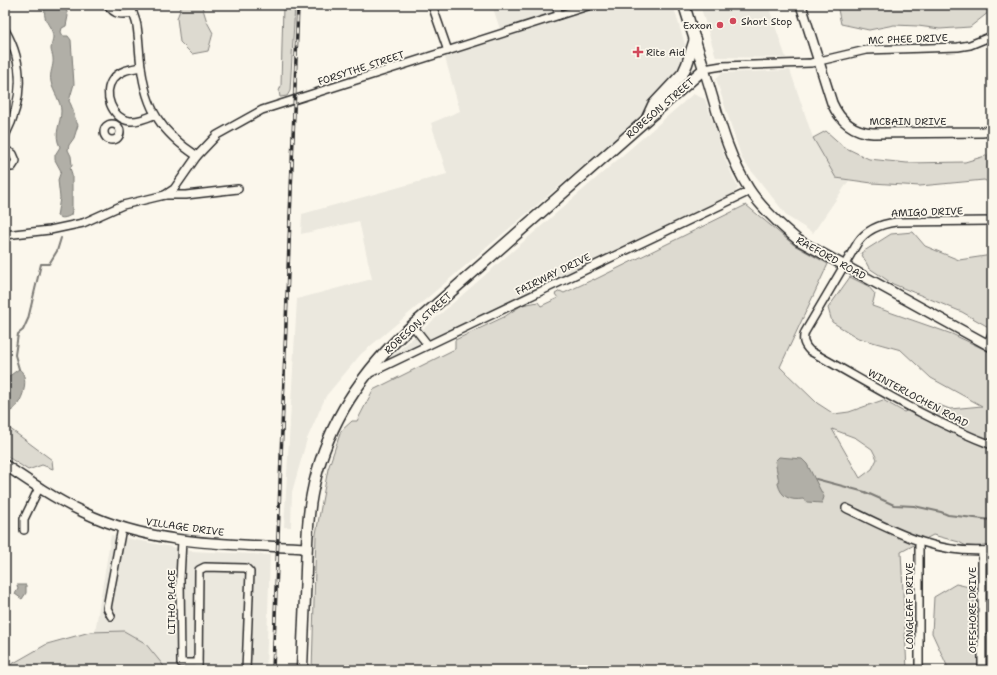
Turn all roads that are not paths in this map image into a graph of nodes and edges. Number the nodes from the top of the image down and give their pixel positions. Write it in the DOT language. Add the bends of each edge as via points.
graph roads {
  1 [pos="108,5"];
  2 [pos="130,5"];
  3 [pos="432,5"];
  4 [pos="556,5"];
  5 [pos="591,5"];
  6 [pos="684,5"];
  7 [pos="801,5"];
  8 [pos="133,13"];
  9 [pos="559,15"];
  10 [pos="5,30"];
  11 [pos="992,36"];
  12 [pos="695,39"];
  13 [pos="448,51"];
  14 [pos="819,61"];
  15 [pos="141,67"];
  16 [pos="704,69"];
  17 [pos="154,115"];
  18 [pos="121,118"];
  19 [pos="646,120"];
  20 [pos="117,125"];
  21 [pos="992,131"];
  22 [pos="5,136"];
  23 [pos="5,153"];
  24 [pos="197,156"];
  25 [pos="5,167"];
  26 [pos="238,189"];
  27 [pos="750,191"];
  28 [pos="166,195"];
  29 [pos="992,221"];
  30 [pos="5,235"];
  31 [pos="844,265"];
  32 [pos="413,326"];
  33 [pos="992,334"];
  34 [pos="428,345"];
  35 [pos="990,345"];
  36 [pos="837,366"];
  37 [pos="365,375"];
  38 [pos="992,446"];
  39 [pos="5,464"];
  40 [pos="39,488"];
  41 [pos="846,508"];
  42 [pos="122,528"];
  43 [pos="24,530"];
  44 [pos="182,540"];
  45 [pos="920,542"];
  46 [pos="307,548"];
  47 [pos="992,550"];
  48 [pos="982,551"];
  49 [pos="111,616"];
  50 [pos="198,666"];
  51 [pos="246,670"];
  52 [pos="302,670"];
  53 [pos="919,670"];
  54 [pos="982,670"];
  1 -- 8 [label="street" via="115,13"];
  2 -- 8 [label="street"];
  3 -- 13 [label="street"];
  4 -- 9 [label="street"];
  5 -- 9 [label="street, FORSYTHE STREET"];
  6 -- 12 [label="main road, RAEFORD ROAD"];
  7 -- 14 [label="main road, MCBAIN DRIVE"];
  8 -- 15 [label="street" via="137,25"];
  9 -- 13 [label="street, FORSYTHE STREET"];
  10 -- 22 [label="street" via="14,48 20,80 16,110"];
  11 -- 14 [label="street, MC PHEE DRIVE" via="958,47 866,50"];
  12 -- 16 [label="main road, RAEFORD ROAD"];
  12 -- 19 [label="main road" via="683,73 653,105"];
  13 -- 24 [label="street, FORSYTHE STREET" via="262,110 217,135"];
  14 -- 16 [label="street, MC PHEE DRIVE"];
  14 -- 21 [label="main road, MCBAIN DRIVE" via="836,111 846,123 860,131"];
  15 -- 17 [label="street" via="146,94"];
  15 -- 18 [label="street" via="120,73 112,80 109,100 112,109"];
  16 -- 19 [label="main road, ROBESON STREET"];
  16 -- 27 [label="main road, RAEFORD ROAD" via="730,151"];
  17 -- 18 [label="street" via="131,121"];
  17 -- 24 [label="street" via="171,137"];
  18 -- 20 [label="street"];
  19 -- 32 [label="main road, ROBESON STREET"];
  23 -- 25 [label="street" via="13,154 16,161 12,167"];
  24 -- 28 [label="street, FORSYTHE STREET" via="174,189"];
  26 -- 28 [label="street"];
  27 -- 31 [label="main road, RAEFORD ROAD" via="770,215 798,240"];
  27 -- 34 [label="street, FAIRWAY DRIVE"];
  28 -- 30 [label="street" via="123,204 83,222 50,230"];
  29 -- 31 [label="street, AMIGO DRIVE" via="896,222 880,225 860,238"];
  31 -- 35 [label="main road, RAEFORD ROAD"];
  31 -- 36 [label="street, AMIGO DRIVE" via="805,332 803,340 810,351"];
  32 -- 34 [label="street"];
  32 -- 37 [label="main road, ROBESON STREET"];
  33 -- 35 [label="street"];
  34 -- 37 [label="street, FAIRWAY DRIVE"];
  36 -- 38 [label="street, WINTERLOCHEN ROAD" via="936,421"];
  37 -- 46 [label="main road, ROBESON STREET" via="340,416 323,453 312,494"];
  39 -- 40 [label="main road, VILLAGE DRIVE"];
  40 -- 42 [label="main road, VILLAGE DRIVE" via="84,513"];
  40 -- 43 [label="street" via="24,519"];
  41 -- 45 [label="street"];
  42 -- 44 [label="main road, VILLAGE DRIVE"];
  42 -- 49 [label="street" via="107,608"];
  44 -- 46 [label="main road, VILLAGE DRIVE"];
  44 -- 50 [label="street, LITHO PLACE" via="181,663"];
  45 -- 48 [label="street" via="951,549"];
  45 -- 53 [label="street, LONGLEAF DRIVE"];
  46 -- 52 [label="main road, ROBESON STREET"];
  47 -- 48 [label="street"];
  48 -- 54 [label="street, OFFSHORE DRIVE"];
  50 -- 51 [label="street" via="199,570 205,567 246,568 250,572"];
}
